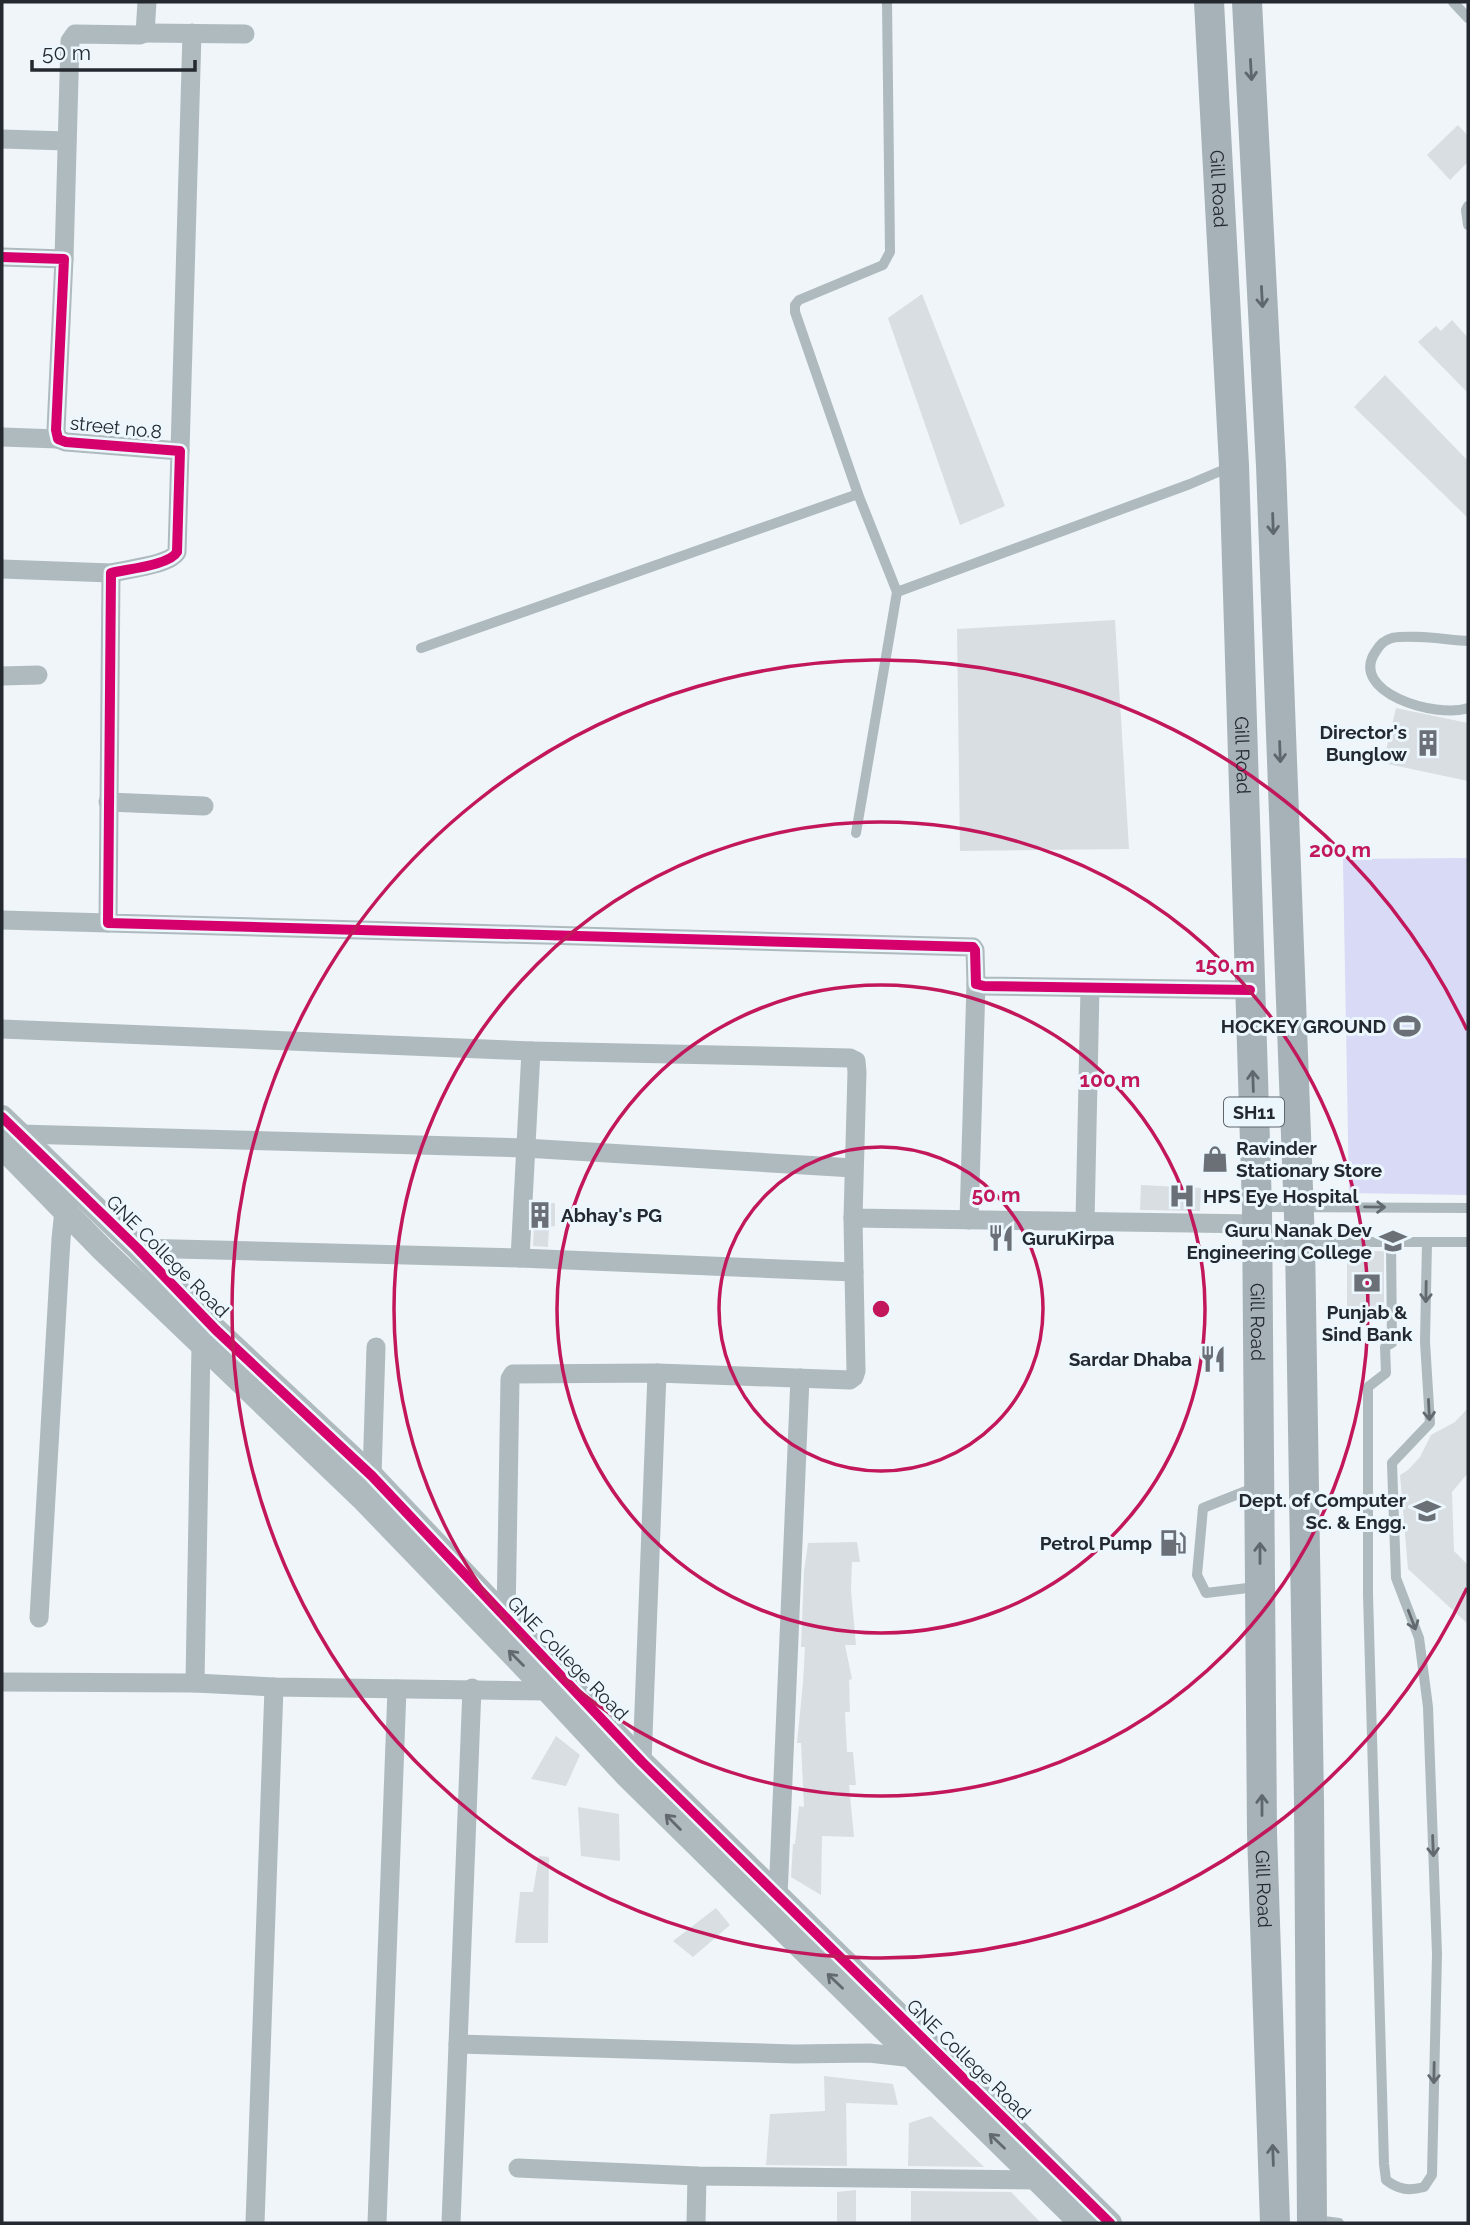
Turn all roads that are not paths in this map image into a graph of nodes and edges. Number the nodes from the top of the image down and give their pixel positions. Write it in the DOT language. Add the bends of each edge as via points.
graph roads {
  1 [pos="147,2"];
  2 [pos="887,2"];
  3 [pos="1209,2"];
  4 [pos="1247,2"];
  5 [pos="1453,2"];
  6 [pos="1468,18"];
  7 [pos="145,33"];
  8 [pos="192,33"];
  9 [pos="244,34"];
  10 [pos="2,139"];
  11 [pos="67,141"];
  12 [pos="1468,206"];
  13 [pos="1468,225"];
  14 [pos="2,257"];
  15 [pos="64,259"];
  16 [pos="2,437"];
  17 [pos="58,439"];
  18 [pos="180,451"];
  19 [pos="1234,465"];
  20 [pos="858,494"];
  21 [pos="2,569"];
  22 [pos="111,573"];
  23 [pos="897,592"];
  24 [pos="1468,641"];
  25 [pos="421,648"];
  26 [pos="2,676"];
  27 [pos="38,676"];
  28 [pos="1468,708"];
  29 [pos="108,802"];
  30 [pos="204,806"];
  31 [pos="856,833"];
  32 [pos="2,920"];
  33 [pos="108,923"];
  34 [pos="976,984"];
  35 [pos="1090,988"];
  36 [pos="1250,990"];
  37 [pos="2,1030"];
  38 [pos="531,1051"];
  39 [pos="2,1117"];
  40 [pos="11,1141"];
  41 [pos="525,1148"];
  42 [pos="853,1168"];
  43 [pos="77,1189"];
  44 [pos="1298,1206"];
  45 [pos="1468,1208"];
  46 [pos="64,1210"];
  47 [pos="853,1218"];
  48 [pos="969,1220"];
  49 [pos="1085,1222"];
  50 [pos="1258,1224"];
  51 [pos="1300,1242"];
  52 [pos="1391,1242"];
  53 [pos="1427,1242"];
  54 [pos="1468,1242"];
  55 [pos="136,1248"];
  56 [pos="520,1258"];
  57 [pos="854,1272"];
  58 [pos="201,1345"];
  59 [pos="376,1347"];
  60 [pos="657,1373"];
  61 [pos="800,1378"];
  62 [pos="372,1476"];
  63 [pos="1260,1486"];
  64 [pos="1260,1587"];
  65 [pos="39,1618"];
  66 [pos="506,1619"];
  67 [pos="2,1682"];
  68 [pos="195,1683"];
  69 [pos="274,1687"];
  70 [pos="472,1688"];
  71 [pos="397,1689"];
  72 [pos="548,1690"];
  73 [pos="642,1762"];
  74 [pos="778,1897"];
  75 [pos="458,2044"];
  76 [pos="914,2058"];
  77 [pos="518,2168"];
  78 [pos="697,2176"];
  79 [pos="1038,2180"];
  80 [pos="1321,2222"];
  81 [pos="255,2223"];
  82 [pos="377,2223"];
  83 [pos="451,2223"];
  84 [pos="696,2223"];
  85 [pos="1081,2223"];
  86 [pos="1110,2223"];
  87 [pos="1275,2223"];
  1 -- 7 [label="street"];
  2 -- 20 [label="lane" via="890,253 883,265 795,305"];
  3 -- 19 [label="main road, Gill Road / SH11"];
  4 -- 44 [label="main road, Gill Road / SH11, one-way" via="1271,467"];
  5 -- 6 [label="lane"];
  7 -- 8 [label="street"];
  7 -- 11 [label="street, street no.8" via="75,34 70,41"];
  8 -- 9 [label="street"];
  8 -- 18 [label="street"];
  10 -- 11 [label="street"];
  11 -- 15 [label="street, street no.8"];
  12 -- 13 [label="lane"];
  14 -- 15 [label="street"];
  15 -- 17 [label="street, street no.8"];
  16 -- 17 [label="street"];
  17 -- 18 [label="street, street no.8"];
  18 -- 22 [label="street, street no.8" via="175,557"];
  19 -- 23 [label="lane"];
  19 -- 36 [label="main road, Gill Road / SH11"];
  20 -- 23 [label="lane"];
  20 -- 25 [label="lane"];
  21 -- 22 [label="street"];
  22 -- 29 [label="street"];
  23 -- 31 [label="lane"];
  24 -- 28 [label="lane" via="1396,637 1382,643 1369,661 1369,673 1412,706 1443,712"];
  26 -- 27 [label="street"];
  29 -- 30 [label="street"];
  29 -- 33 [label="street"];
  32 -- 33 [label="street"];
  33 -- 34 [label="street" via="973,947"];
  34 -- 35 [label="street"];
  34 -- 48 [label="street"];
  35 -- 36 [label="street"];
  35 -- 49 [label="street"];
  50 -- 36 [label="main road, Gill Road / SH11, one-way"];
  37 -- 38 [label="street"];
  38 -- 41 [label="street"];
  38 -- 42 [label="street" via="850,1058 856,1061 858,1072"];
  39 -- 40 [label="street, GNE College Road"];
  40 -- 41 [label="street"];
  40 -- 43 [label="street, GNE College Road"];
  40 -- 46 [label="street, GNE College Road"];
  41 -- 42 [label="street"];
  41 -- 56 [label="street"];
  42 -- 47 [label="street"];
  43 -- 46 [label="street"];
  43 -- 55 [label="street, GNE College Road"];
  44 -- 45 [label="lane, one-way"];
  44 -- 50 [label="lane"];
  44 -- 51 [label="main road, Gill Road / SH11"];
  46 -- 58 [label="street, GNE College Road"];
  46 -- 65 [label="street"];
  47 -- 48 [label="street"];
  47 -- 57 [label="street"];
  48 -- 49 [label="street"];
  49 -- 50 [label="street"];
  50 -- 51 [label="lane"];
  50 -- 63 [label="main road, Gill Road / SH11"];
  51 -- 52 [label="lane"];
  51 -- 80 [label="main road, Gill Road / SH11" via="1308,1787"];
  52 -- 53 [label="lane"];
  53 -- 52 [label="lane, one-way" via="1425,1342 1430,1423 1392,1463 1396,1578 1419,1638 1428,1707 1437,1954 1432,2175 1424,2187 1412,2190 1398,2189 1386,2180 1384,2164 1368,1594 1368,1387 1386,1373 1385,1347 1392,1343"];
  53 -- 54 [label="lane"];
  55 -- 56 [label="street"];
  55 -- 62 [label="street, GNE College Road"];
  56 -- 57 [label="street"];
  57 -- 61 [label="street" via="854,1377"];
  58 -- 68 [label="street"];
  72 -- 58 [label="street, GNE College Road, one-way" via="362,1498"];
  59 -- 62 [label="street"];
  60 -- 61 [label="street"];
  60 -- 66 [label="street" via="513,1374"];
  60 -- 73 [label="street"];
  61 -- 74 [label="street"];
  62 -- 66 [label="street, GNE College Road"];
  64 -- 63 [label="main road, Gill Road / SH11, one-way"];
  63 -- 64 [label="lane" via="1203,1508 1197,1576 1206,1593"];
  87 -- 64 [label="main road, Gill Road / SH11, one-way" via="1262,1833"];
  66 -- 73 [label="street, GNE College Road"];
  67 -- 68 [label="street"];
  68 -- 69 [label="street"];
  69 -- 71 [label="street"];
  69 -- 81 [label="street"];
  70 -- 71 [label="street"];
  70 -- 72 [label="street"];
  70 -- 75 [label="street"];
  71 -- 82 [label="street"];
  76 -- 72 [label="street, GNE College Road, one-way" via="627,1776"];
  73 -- 74 [label="street, GNE College Road"];
  74 -- 86 [label="street, GNE College Road"];
  75 -- 76 [label="street" via="869,2053"];
  75 -- 83 [label="street"];
  79 -- 76 [label="street, GNE College Road, one-way"];
  77 -- 78 [label="street"];
  78 -- 79 [label="street"];
  78 -- 84 [label="street"];
  79 -- 85 [label="street, GNE College Road"];
}
